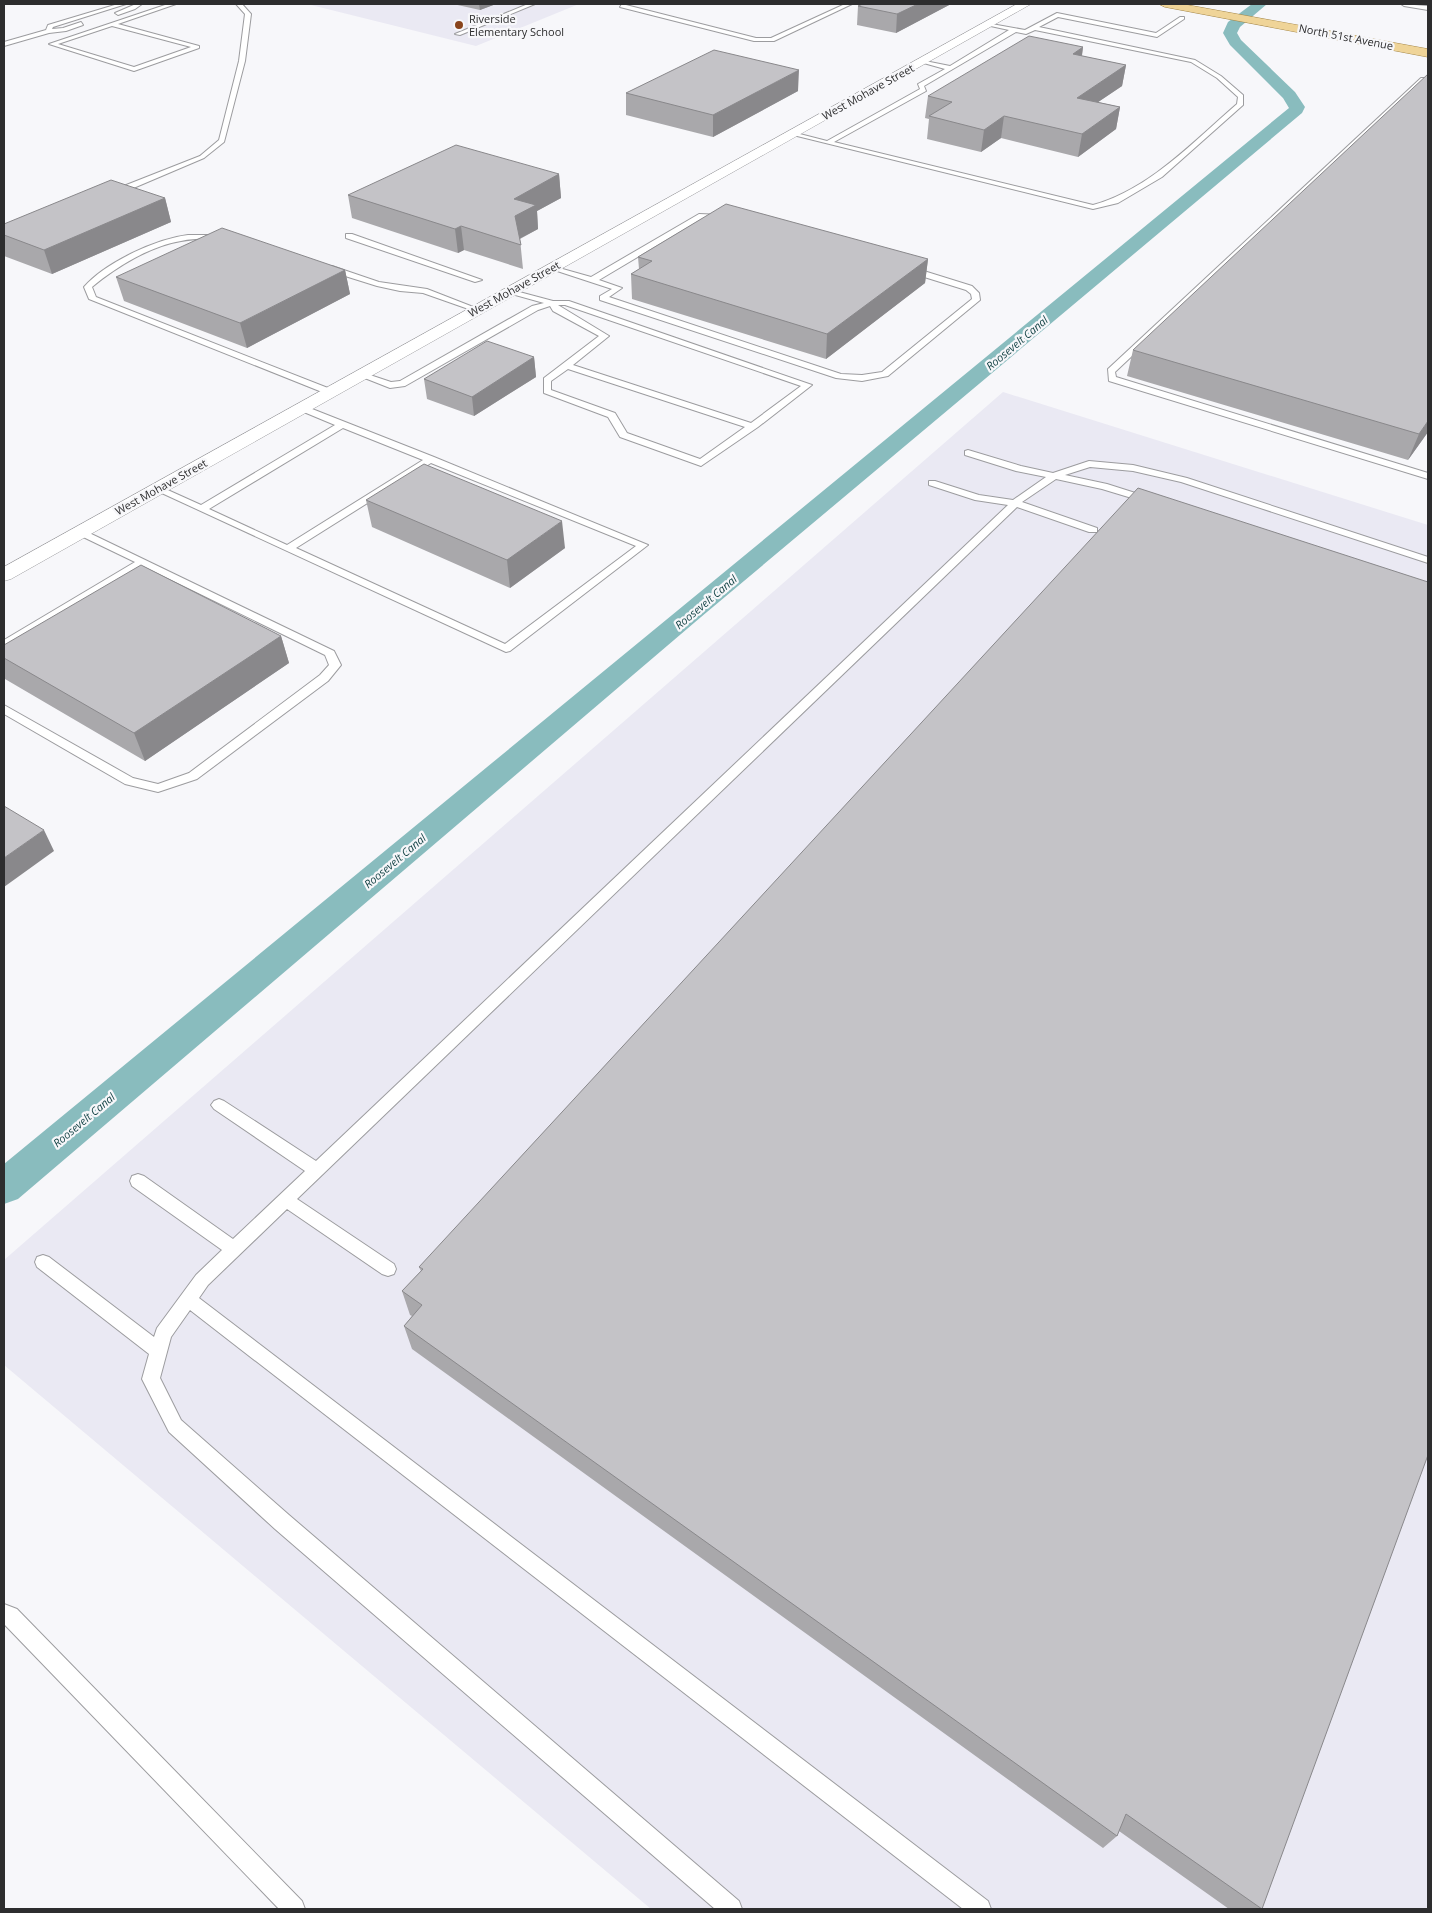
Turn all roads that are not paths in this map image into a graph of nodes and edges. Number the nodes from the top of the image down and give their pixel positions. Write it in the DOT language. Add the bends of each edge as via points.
graph roads {
  1 [pos="123,4"];
  2 [pos="139,4"];
  3 [pos="172,4"];
  4 [pos="239,4"];
  5 [pos="532,4"];
  6 [pos="849,4"];
  7 [pos="1025,4"];
  8 [pos="1165,4"];
  9 [pos="1404,4"];
  10 [pos="622,6"];
  11 [pos="1428,8"];
  12 [pos="1182,18"];
  13 [pos="112,24"];
  14 [pos="988,24"];
  15 [pos="1035,28"];
  16 [pos="49,30"];
  17 [pos="1014,30"];
  18 [pos="458,34"];
  19 [pos="4,44"];
  20 [pos="1428,53"];
  21 [pos="922,61"];
  22 [pos="951,68"];
  23 [pos="1428,80"];
  24 [pos="792,134"];
  25 [pos="828,143"];
  26 [pos="103,197"];
  27 [pos="736,220"];
  28 [pos="349,236"];
  29 [pos="228,238"];
  30 [pos="321,266"];
  31 [pos="900,267"];
  32 [pos="552,268"];
  33 [pos="478,280"];
  34 [pos="592,280"];
  35 [pos="512,291"];
  36 [pos="552,303"];
  37 [pos="477,310"];
  38 [pos="567,366"];
  39 [pos="361,374"];
  40 [pos="330,392"];
  41 [pos="302,408"];
  42 [pos="343,424"];
  43 [pos="752,426"];
  44 [pos="968,453"];
  45 [pos="431,459"];
  46 [pos="1054,476"];
  47 [pos="1428,476"];
  48 [pos="932,483"];
  49 [pos="158,489"];
  50 [pos="1015,503"];
  51 [pos="1160,504"];
  52 [pos="203,508"];
  53 [pos="1093,530"];
  54 [pos="80,532"];
  55 [pos="289,548"];
  56 [pos="1428,560"];
  57 [pos="142,562"];
  58 [pos="4,575"];
  59 [pos="4,645"];
  60 [pos="4,709"];
  61 [pos="220,1105"];
  62 [pos="317,1170"];
  63 [pos="138,1181"];
  64 [pos="286,1199"];
  65 [pos="234,1249"];
  66 [pos="43,1262"];
  67 [pos="388,1269"];
  68 [pos="188,1299"];
  69 [pos="158,1351"];
  70 [pos="4,1614"];
  71 [pos="294,1909"];
  72 [pos="731,1909"];
  73 [pos="980,1909"];
  1 -- 16 [label="lane" via="50,26"];
  2 -- 16 [label="lane" via="64,30"];
  3 -- 13 [label="lane"];
  4 -- 26 [label="lane" via="248,14 242,61 222,141 202,157"];
  5 -- 18 [label="lane"];
  6 -- 10 [label="lane" via="772,40 756,40"];
  7 -- 14 [label="street, West Mohave Street"];
  8 -- 20 [label="main road, North 51st Avenue"];
  9 -- 11 [label="lane"];
  12 -- 15 [label="lane" via="1157,35 1057,15"];
  13 -- 13 [label="lane" via="52,44 134,69 197,47"];
  14 -- 17 [label="lane"];
  14 -- 21 [label="street, West Mohave Street"];
  15 -- 17 [label="lane" via="1026,32"];
  15 -- 25 [label="lane" via="1193,61 1241,96 1240,105 1159,175 1115,202 1093,207"];
  16 -- 19 [label="lane"];
  17 -- 22 [label="lane"];
  21 -- 22 [label="lane"];
  21 -- 24 [label="street, West Mohave Street"];
  22 -- 25 [label="lane" via="920,85 924,90"];
  23 -- 47 [label="lane" via="1421,80 1111,371 1112,379"];
  24 -- 25 [label="lane"];
  24 -- 32 [label="street, West Mohave Street"];
  27 -- 34 [label="lane" via="702,216"];
  28 -- 33 [label="lane"];
  29 -- 40 [label="lane" via="176,239 112,268 88,287 93,299"];
  30 -- 37 [label="lane" via="377,284 424,291"];
  31 -- 34 [label="lane" via="956,283 976,294 976,300 885,374 862,378 839,376 603,298 618,288"];
  32 -- 34 [label="lane"];
  32 -- 35 [label="street, West Mohave Street"];
  35 -- 36 [label="lane"];
  35 -- 37 [label="street, West Mohave Street"];
  36 -- 38 [label="lane" via="556,309 605,336"];
  36 -- 39 [label="lane" via="534,308 402,384 390,385"];
  36 -- 43 [label="lane" via="566,303 808,385"];
  37 -- 39 [label="street, West Mohave Street"];
  38 -- 43 [label="lane"];
  38 -- 43 [label="lane" via="547,380 547,391 612,415 623,435 700,463"];
  39 -- 40 [label="street, West Mohave Street"];
  40 -- 41 [label="street, West Mohave Street"];
  41 -- 42 [label="lane"];
  41 -- 49 [label="street, West Mohave Street"];
  42 -- 45 [label="lane"];
  42 -- 52 [label="lane"];
  44 -- 46 [label="lane"];
  45 -- 55 [label="lane"];
  45 -- 55 [label="lane" via="643,545 506,649"];
  46 -- 50 [label="lane"];
  46 -- 51 [label="lane" via="1104,486"];
  46 -- 56 [label="lane" via="1089,464 1133,468 1184,480"];
  48 -- 50 [label="lane" via="978,498"];
  49 -- 52 [label="lane"];
  49 -- 54 [label="street, West Mohave Street"];
  50 -- 53 [label="lane"];
  50 -- 62 [label="lane"];
  52 -- 55 [label="lane"];
  54 -- 57 [label="lane"];
  54 -- 58 [label="street, West Mohave Street"];
  57 -- 59 [label="lane"];
  57 -- 60 [label="lane" via="330,653 334,665 324,678 193,776 158,788 129,781"];
  61 -- 62 [label="lane"];
  62 -- 64 [label="lane"];
  63 -- 65 [label="lane"];
  64 -- 65 [label="lane"];
  64 -- 67 [label="lane"];
  65 -- 68 [label="lane" via="202,1280"];
  66 -- 69 [label="lane"];
  68 -- 69 [label="lane" via="163,1334"];
  68 -- 73 [label="lane"];
  69 -- 72 [label="lane" via="151,1379 175,1426"];
  70 -- 71 [label="lane" via="10,1616"];
}
